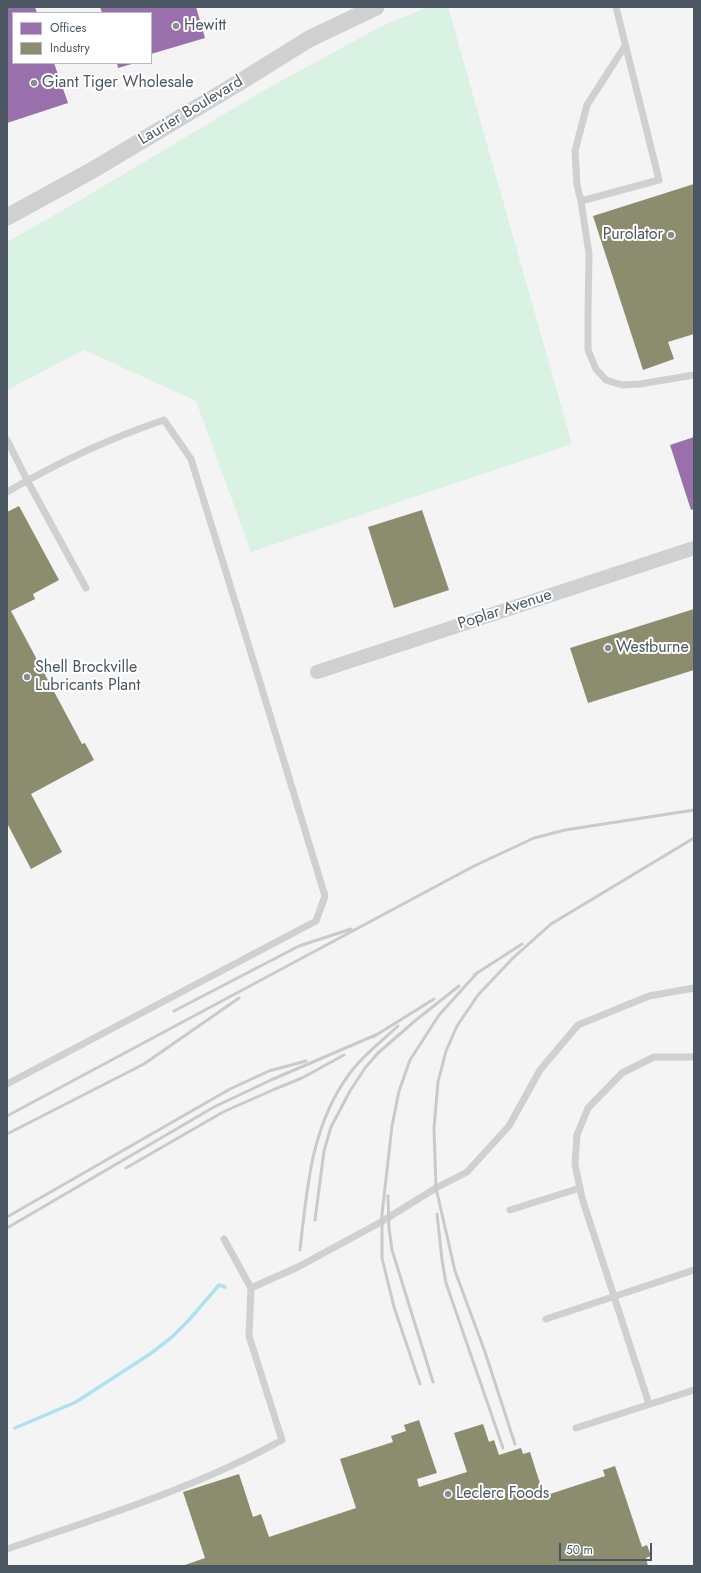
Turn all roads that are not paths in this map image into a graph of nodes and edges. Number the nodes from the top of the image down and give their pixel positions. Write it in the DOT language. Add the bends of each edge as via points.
graph roads {
  1 [pos="376,7"];
  2 [pos="616,7"];
  3 [pos="625,46"];
  4 [pos="581,201"];
  5 [pos="7,217"];
  6 [pos="694,375"];
  7 [pos="7,440"];
  8 [pos="27,480"];
  9 [pos="7,492"];
  10 [pos="694,548"];
  11 [pos="86,588"];
  12 [pos="317,672"];
  13 [pos="694,988"];
  14 [pos="694,1057"];
  15 [pos="7,1084"];
  16 [pos="580,1188"];
  17 [pos="510,1210"];
  18 [pos="224,1239"];
  19 [pos="694,1270"];
  20 [pos="251,1288"];
  21 [pos="614,1296"];
  22 [pos="546,1318"];
  23 [pos="694,1390"];
  24 [pos="649,1404"];
  25 [pos="576,1428"];
  26 [pos="7,1549"];
  1 -- 5 [label="street, Laurier Boulevard" via="309,39 118,154"];
  2 -- 3 [label="lane"];
  3 -- 4 [label="lane" via="587,105 575,151 577,185"];
  3 -- 4 [label="lane" via="659,180"];
  4 -- 6 [label="lane" via="589,254 588,350 596,369 606,380 622,385"];
  7 -- 8 [label="lane"];
  8 -- 9 [label="lane"];
  8 -- 11 [label="lane"];
  8 -- 15 [label="lane" via="126,433 164,420 191,459 325,896 316,921"];
  10 -- 12 [label="street, Poplar Avenue"];
  13 -- 20 [label="lane" via="649,996 578,1025 540,1070 509,1126 467,1172 382,1222 298,1267"];
  14 -- 16 [label="lane" via="654,1057 622,1073 588,1108 577,1135 575,1164"];
  16 -- 17 [label="lane"];
  16 -- 21 [label="lane"];
  18 -- 20 [label="lane"];
  19 -- 21 [label="lane"];
  20 -- 26 [label="lane" via="249,1336 282,1440 249,1459 157,1497"];
  21 -- 22 [label="lane"];
  21 -- 24 [label="lane"];
  23 -- 24 [label="lane"];
  24 -- 25 [label="lane"];
}
